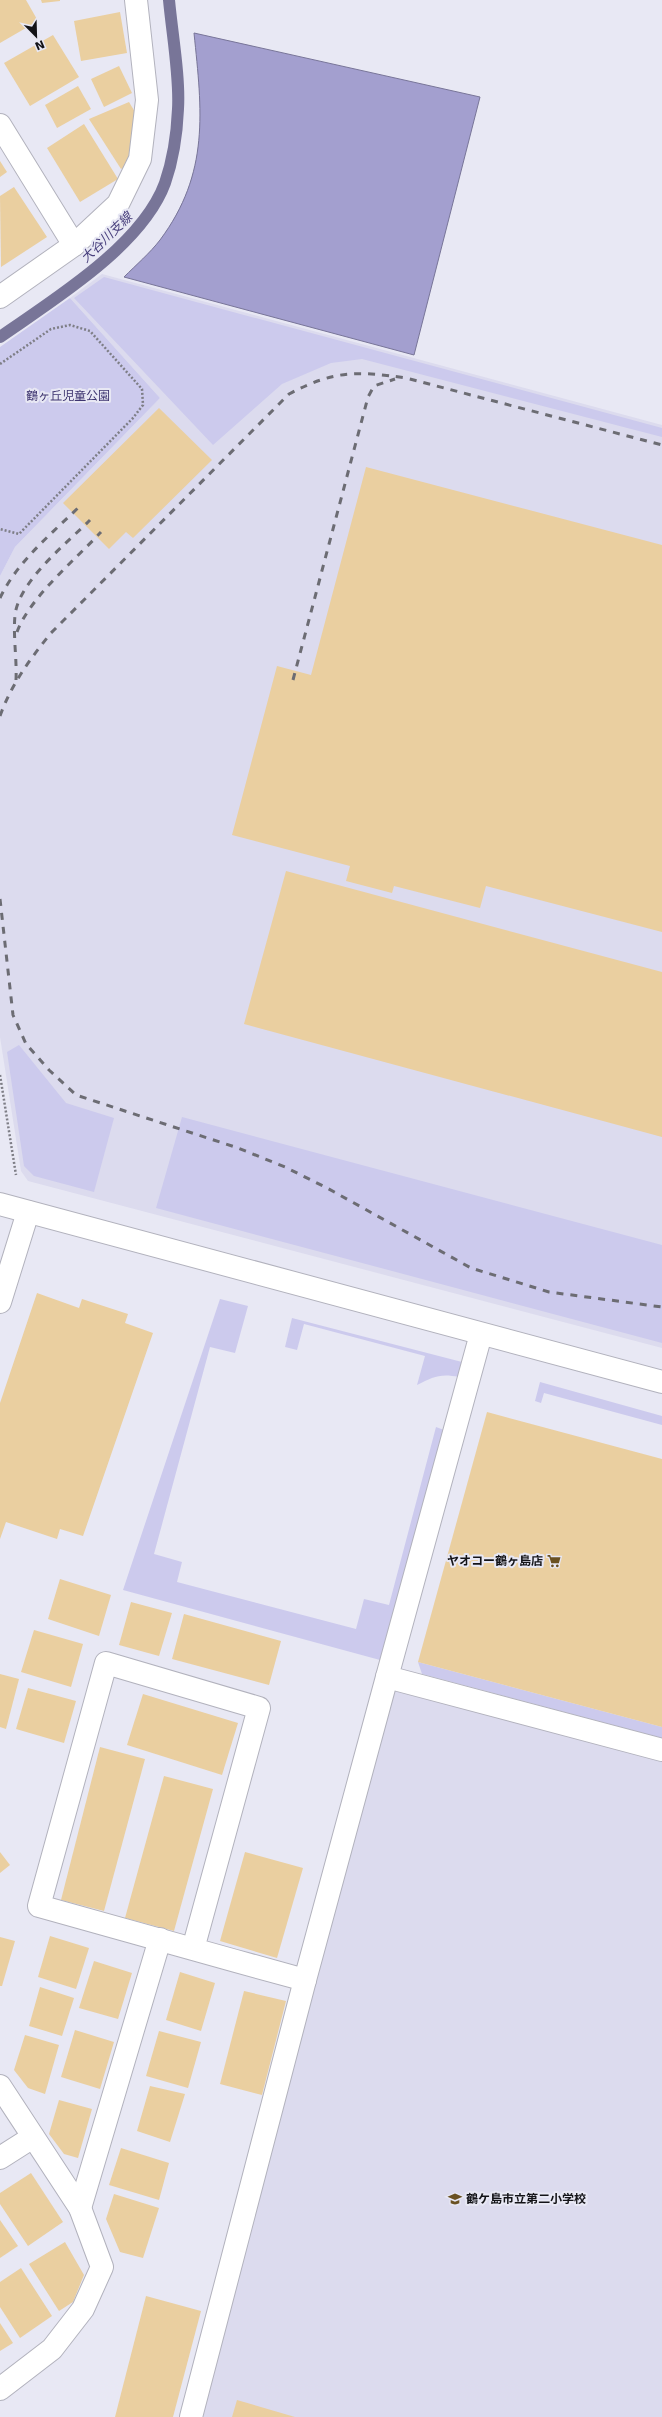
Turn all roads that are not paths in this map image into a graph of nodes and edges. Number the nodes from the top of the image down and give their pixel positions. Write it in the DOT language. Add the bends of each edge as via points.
graph roads {
  1 [pos="136,0"];
  2 [pos="0,125"];
  3 [pos="74,246"];
  4 [pos="0,297"];
  5 [pos="0,1204"];
  6 [pos="28,1212"];
  7 [pos="0,1302"];
  8 [pos="481,1334"];
  9 [pos="662,1382"];
  10 [pos="388,1677"];
  11 [pos="662,1750"];
  12 [pos="160,1940"];
  13 [pos="193,1949"];
  14 [pos="305,1980"];
  15 [pos="0,2086"];
  16 [pos="33,2137"];
  17 [pos="0,2158"];
  18 [pos="80,2208"];
  19 [pos="0,2389"];
  20 [pos="191,2417"];
  1 -- 3 [label="street" via="147,100 140,159 118,204"];
  2 -- 3 [label="street"];
  3 -- 4 [label="street"];
  5 -- 6 [label="street"];
  6 -- 7 [label="street"];
  6 -- 8 [label="street"];
  8 -- 9 [label="street"];
  8 -- 10 [label="street"];
  10 -- 11 [label="street"];
  10 -- 14 [label="street"];
  12 -- 13 [label="street"];
  12 -- 13 [label="street" via="38,1906 106,1663 259,1708"];
  12 -- 18 [label="street"];
  13 -- 14 [label="street"];
  14 -- 20 [label="street"];
  15 -- 16 [label="street"];
  16 -- 17 [label="street"];
  16 -- 18 [label="street"];
  18 -- 19 [label="street" via="102,2267 83,2309 52,2349"];
}
